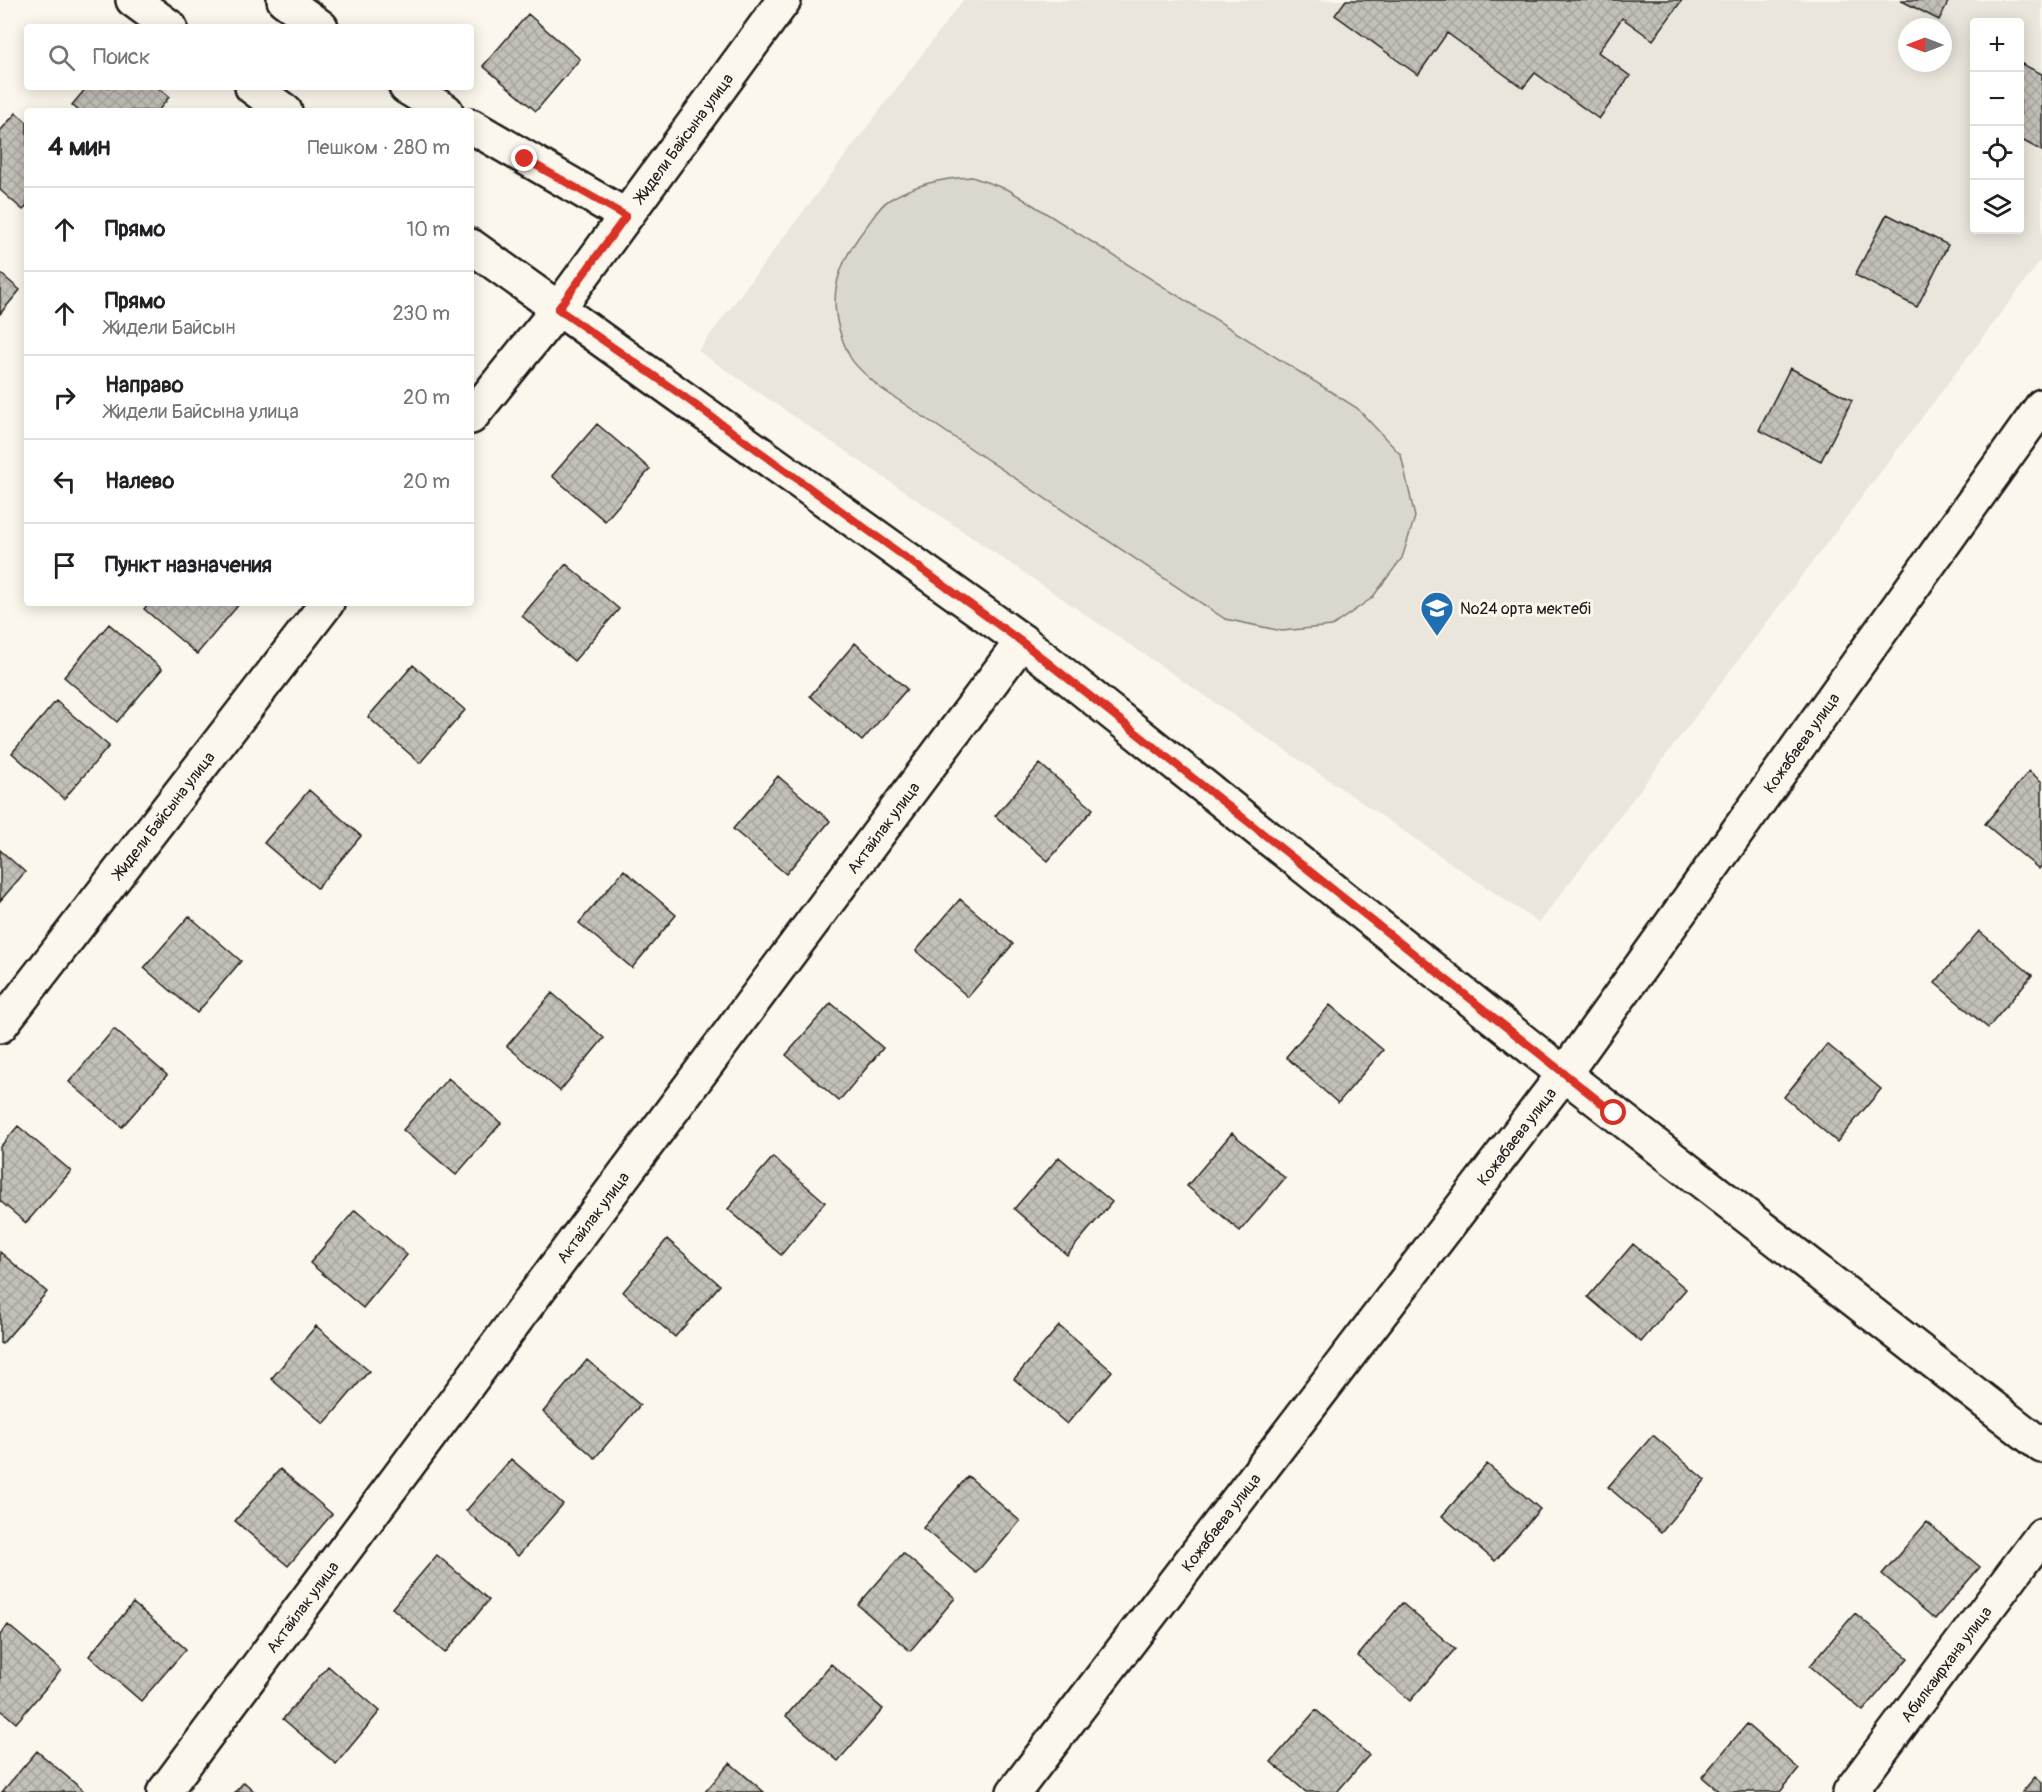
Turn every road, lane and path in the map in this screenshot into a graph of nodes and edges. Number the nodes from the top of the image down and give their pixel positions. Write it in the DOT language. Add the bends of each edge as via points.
graph roads {
  1 [pos="133,0"];
  2 [pos="284,0"];
  3 [pos="784,0"];
  4 [pos="166,24"];
  5 [pos="317,24"];
  6 [pos="256,90"];
  7 [pos="411,90"];
  8 [pos="281,108"];
  9 [pos="441,108"];
  10 [pos="474,128"];
  11 [pos="626,216"];
  12 [pos="474,248"];
  13 [pos="558,309"];
  14 [pos="2042,406"];
  15 [pos="474,413"];
  16 [pos="325,606"];
  17 [pos="1022,642"];
  18 [pos="0,1026"];
  19 [pos="1564,1074"];
  20 [pos="2042,1446"];
  21 [pos="2042,1535"];
  22 [pos="164,1792"];
  23 [pos="1014,1792"];
  24 [pos="1850,1792"];
  1 -- 4 [label="street"];
  2 -- 5 [label="street"];
  3 -- 11 [label="street, Жидели Байсына улица"];
  6 -- 8 [label="street"];
  7 -- 9 [label="street"];
  10 -- 11 [label="street"];
  11 -- 13 [label="street, Жидели Байсына улица"];
  12 -- 13 [label="street"];
  13 -- 15 [label="street, Жидели Байсына улица"];
  13 -- 17 [label="street"];
  14 -- 19 [label="street, Кожабаева улица"];
  16 -- 18 [label="street, Жидели Байсына улица"];
  17 -- 19 [label="street"];
  17 -- 22 [label="street, Актайлак улица"];
  19 -- 20 [label="street"];
  19 -- 23 [label="street, Кожабаева улица"];
  21 -- 24 [label="street, Абилкаирхана улица"];
}
